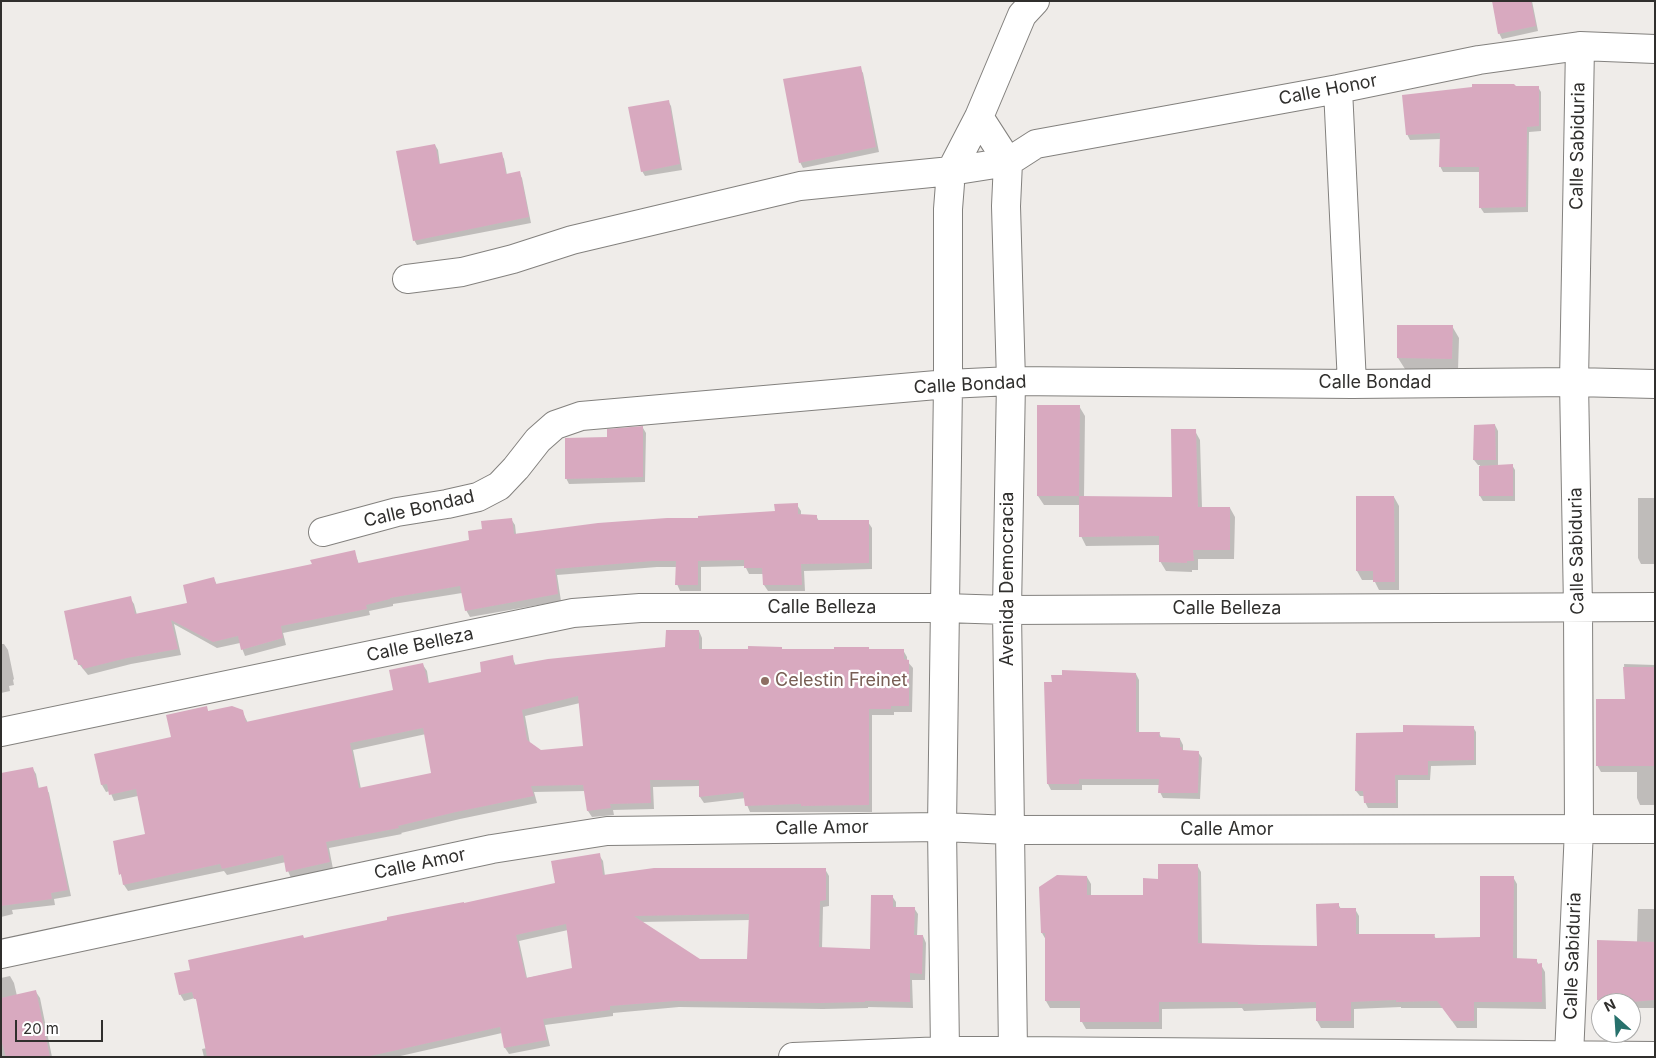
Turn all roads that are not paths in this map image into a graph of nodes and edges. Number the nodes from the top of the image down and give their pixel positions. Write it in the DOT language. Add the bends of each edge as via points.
graph roads {
  1 [pos="1034,1"];
  2 [pos="1580,46"];
  3 [pos="1655,49"];
  4 [pos="1338,88"];
  5 [pos="980,117"];
  6 [pos="1008,162"];
  7 [pos="951,171"];
  8 [pos="407,278"];
  9 [pos="1010,381"];
  10 [pos="1574,382"];
  11 [pos="948,384"];
  12 [pos="1352,384"];
  13 [pos="1655,384"];
  14 [pos="323,532"];
  15 [pos="1655,607"];
  16 [pos="944,608"];
  17 [pos="1578,608"];
  18 [pos="1007,610"];
  19 [pos="1,732"];
  20 [pos="942,827"];
  21 [pos="1578,829"];
  22 [pos="1655,829"];
  23 [pos="1010,830"];
  24 [pos="1,954"];
  25 [pos="945,1051"];
  26 [pos="1013,1051"];
  27 [pos="1569,1056"];
  28 [pos="1655,1056"];
  29 [pos="793,1057"];
  1 -- 5 [label="street" via="1022,16"];
  2 -- 3 [label="street, Calle Honor"];
  2 -- 4 [label="street, Calle Honor" via="1479,60"];
  2 -- 10 [label="street, Calle Sabiduria"];
  4 -- 6 [label="street, Calle Honor" via="1036,144"];
  4 -- 12 [label="street"];
  5 -- 6 [label="street"];
  5 -- 7 [label="street"];
  6 -- 7 [label="street"];
  6 -- 9 [label="street, Avenida Democracia"];
  7 -- 8 [label="street" via="800,186 582,237 462,272"];
  7 -- 11 [label="street"];
  9 -- 11 [label="street, Calle Bondad"];
  9 -- 12 [label="street, Calle Bondad"];
  9 -- 18 [label="street, Avenida Democracia"];
  10 -- 12 [label="street, Calle Bondad"];
  10 -- 13 [label="street, Calle Bondad"];
  10 -- 17 [label="street, Calle Sabiduria"];
  11 -- 14 [label="street, Calle Bondad" via="581,416 555,425 499,486 478,497 397,512"];
  11 -- 16 [label="street"];
  15 -- 17 [label="street, Calle Belleza"];
  16 -- 18 [label="street, Calle Belleza"];
  16 -- 19 [label="street, Calle Belleza" via="640,608 573,614"];
  16 -- 20 [label="street"];
  17 -- 18 [label="street, Calle Belleza"];
  17 -- 21 [label="street, Calle Sabiduria"];
  18 -- 23 [label="street, Avenida Democracia"];
  20 -- 23 [label="street, Calle Amor"];
  20 -- 24 [label="street, Calle Amor" via="607,830 492,849"];
  20 -- 25 [label="street"];
  21 -- 22 [label="street, Calle Amor"];
  21 -- 23 [label="street, Calle Amor"];
  21 -- 27 [label="street, Calle Sabiduria"];
  23 -- 26 [label="street, Avenida Democracia"];
  25 -- 26 [label="street"];
  25 -- 29 [label="street"];
  26 -- 27 [label="street"];
  27 -- 28 [label="street"];
}
